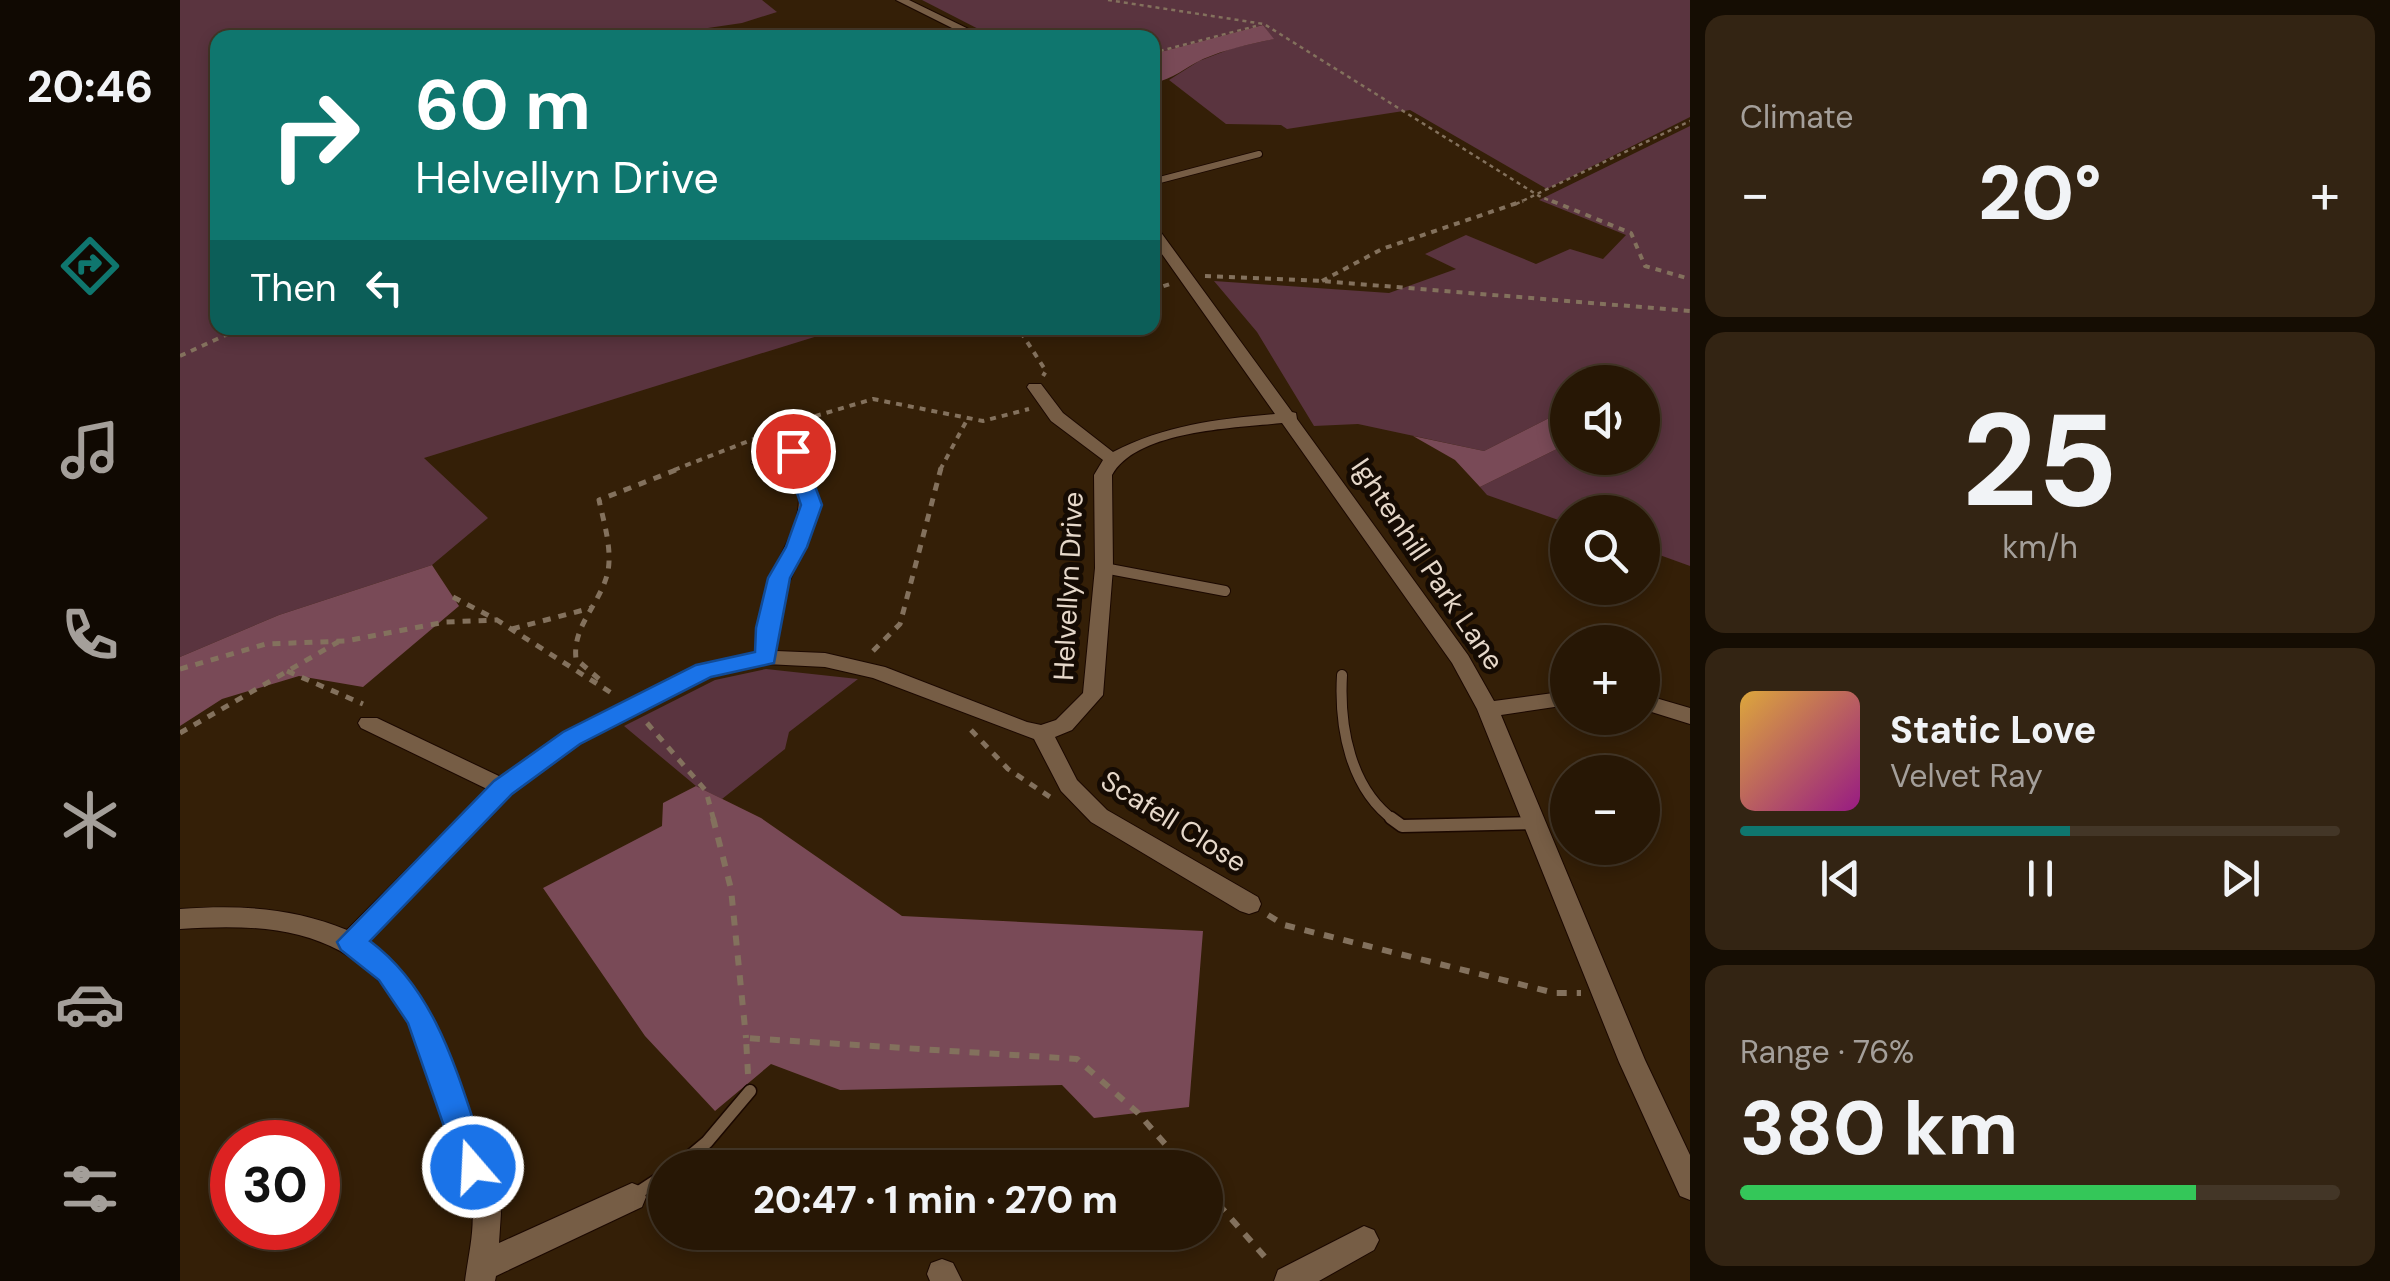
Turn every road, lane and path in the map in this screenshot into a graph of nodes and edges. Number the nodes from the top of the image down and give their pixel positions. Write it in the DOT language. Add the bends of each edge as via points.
graph roads {
  1 [pos="901,0"];
  2 [pos="1108,0"];
  3 [pos="1260,25"];
  4 [pos="965,30"];
  5 [pos="1160,51"];
  6 [pos="1690,121"];
  7 [pos="1259,154"];
  8 [pos="1160,180"];
  9 [pos="1540,196"];
  10 [pos="1160,240"];
  11 [pos="1187,278"];
  12 [pos="1690,279"];
  13 [pos="1322,281"];
  14 [pos="1690,311"];
  15 [pos="226,335"];
  16 [pos="1023,335"];
  17 [pos="180,356"];
  18 [pos="1035,386"];
  19 [pos="1290,417"];
  20 [pos="968,418"];
  21 [pos="777,430"];
  22 [pos="795,456"];
  23 [pos="1112,459"];
  24 [pos="760,464"];
  25 [pos="1104,568"];
  26 [pos="1225,591"];
  27 [pos="453,596"];
  28 [pos="594,607"];
  29 [pos="498,620"];
  30 [pos="512,629"];
  31 [pos="340,641"];
  32 [pos="766,657"];
  33 [pos="854,666"];
  34 [pos="180,669"];
  35 [pos="287,671"];
  36 [pos="1342,675"];
  37 [pos="938,694"];
  38 [pos="1550,700"];
  39 [pos="633,707"];
  40 [pos="1660,707"];
  41 [pos="1488,709"];
  42 [pos="1690,716"];
  43 [pos="371,732"];
  44 [pos="1042,732"];
  45 [pos="180,734"];
  46 [pos="503,787"];
  47 [pos="1099,816"];
  48 [pos="1534,823"];
  49 [pos="1249,904"];
  50 [pos="180,920"];
  51 [pos="351,942"];
  52 [pos="1604,993"];
  53 [pos="746,1038"];
  54 [pos="750,1091"];
  55 [pos="697,1150"];
  56 [pos="1170,1150"];
  57 [pos="648,1186"];
  58 [pos="1690,1186"];
  59 [pos="632,1197"];
  60 [pos="1223,1209"];
  61 [pos="1364,1240"];
  62 [pos="481,1274"];
  63 [pos="1282,1274"];
  1 -- 4 [label="street"];
  2 -- 3 [label="path"];
  3 -- 5 [label="path"];
  3 -- 9 [label="path"];
  6 -- 9 [label="path"];
  7 -- 8 [label="lane"];
  9 -- 12 [label="path" via="1631,233 1645,266"];
  9 -- 13 [label="path" via="1394,245"];
  10 -- 11 [label="street, Ightenhill Park Lane"];
  11 -- 13 [label="path"];
  11 -- 19 [label="street, Ightenhill Park Lane"];
  13 -- 14 [label="path"];
  15 -- 17 [label="path"];
  16 -- 18 [label="path" via="1046,371"];
  18 -- 23 [label="street" via="1057,417"];
  19 -- 23 [label="street, Helvellyn Drive" via="1203,426 1149,440"];
  19 -- 41 [label="street, Ightenhill Park Lane" via="1461,660"];
  20 -- 33 [label="path" via="941,467 900,624"];
  21 -- 22 [label="street"];
  22 -- 24 [label="street"];
  22 -- 32 [label="street" via="812,505 779,578"];
  23 -- 25 [label="street, Helvellyn Drive" via="1103,475"];
  25 -- 26 [label="lane"];
  25 -- 44 [label="street, Helvellyn Drive" via="1092,695 1064,724"];
  27 -- 29 [label="path"];
  28 -- 30 [label="path"];
  29 -- 30 [label="path"];
  29 -- 31 [label="path" via="444,622"];
  30 -- 39 [label="path"];
  31 -- 34 [label="path" via="266,644"];
  31 -- 35 [label="path"];
  32 -- 33 [label="street"];
  32 -- 39 [label="street" via="704,670"];
  33 -- 37 [label="street"];
  35 -- 43 [label="path" via="369,707"];
  35 -- 45 [label="path"];
  36 -- 48 [label="lane" via="1339,703 1349,745 1372,803 1386,818 1402,826"];
  37 -- 44 [label="street"];
  37 -- 47 [label="path" via="1008,769 1045,796"];
  38 -- 41 [label="street"];
  39 -- 46 [label="street" via="572,738"];
  39 -- 53 [label="path" via="706,791 732,889"];
  40 -- 42 [label="street"];
  41 -- 48 [label="street, Ightenhill Park Lane"];
  43 -- 46 [label="street"];
  44 -- 47 [label="street, Scafell Close" via="1069,785"];
  46 -- 51 [label="street"];
  47 -- 49 [label="street, Scafell Close"];
  48 -- 52 [label="street, Ightenhill Park Lane"];
  49 -- 52 [label="path" via="1284,925 1394,954 1555,993"];
  50 -- 51 [label="street" via="273,917 324,928"];
  51 -- 62 [label="street" via="389,971 420,1017 486,1205"];
  52 -- 58 [label="street, Ightenhill Park Lane"];
  53 -- 54 [label="path"];
  53 -- 56 [label="path" via="1077,1060"];
  54 -- 55 [label="lane"];
  57 -- 59 [label="lane"];
  59 -- 62 [label="street"];
  60 -- 63 [label="path"];
  61 -- 63 [label="street"];
}
